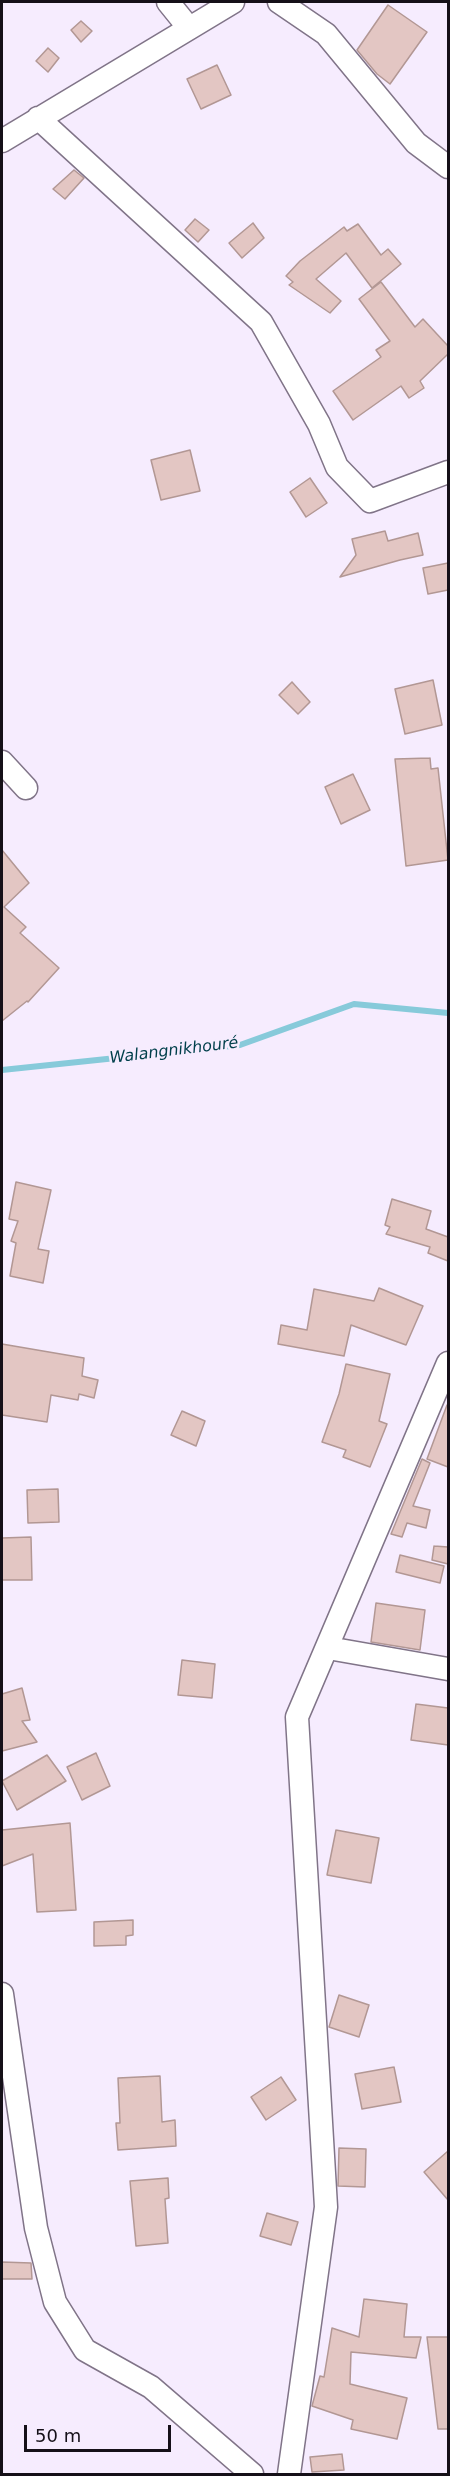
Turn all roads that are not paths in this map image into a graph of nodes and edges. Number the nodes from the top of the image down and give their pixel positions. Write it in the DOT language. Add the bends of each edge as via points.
graph roads {
  1 [pos="168,2"];
  2 [pos="233,2"];
  3 [pos="279,2"];
  4 [pos="189,28"];
  5 [pos="38,118"];
  6 [pos="2,141"];
  7 [pos="448,167"];
  8 [pos="448,471"];
  9 [pos="2,762"];
  10 [pos="26,788"];
  11 [pos="448,1363"];
  12 [pos="328,1648"];
  13 [pos="448,1669"];
  14 [pos="2,1994"];
  15 [pos="252,2475"];
  16 [pos="289,2475"];
  1 -- 4 [label="street"];
  2 -- 4 [label="street"];
  3 -- 7 [label="street" via="326,34 416,143"];
  4 -- 5 [label="street"];
  5 -- 6 [label="street"];
  5 -- 8 [label="street" via="261,322 319,424 337,467 370,501"];
  9 -- 10 [label="street"];
  11 -- 12 [label="street"];
  12 -- 13 [label="street"];
  12 -- 16 [label="street" via="297,1717 326,2207"];
  14 -- 15 [label="street" via="36,2228 55,2302 85,2350 152,2387"];
}
